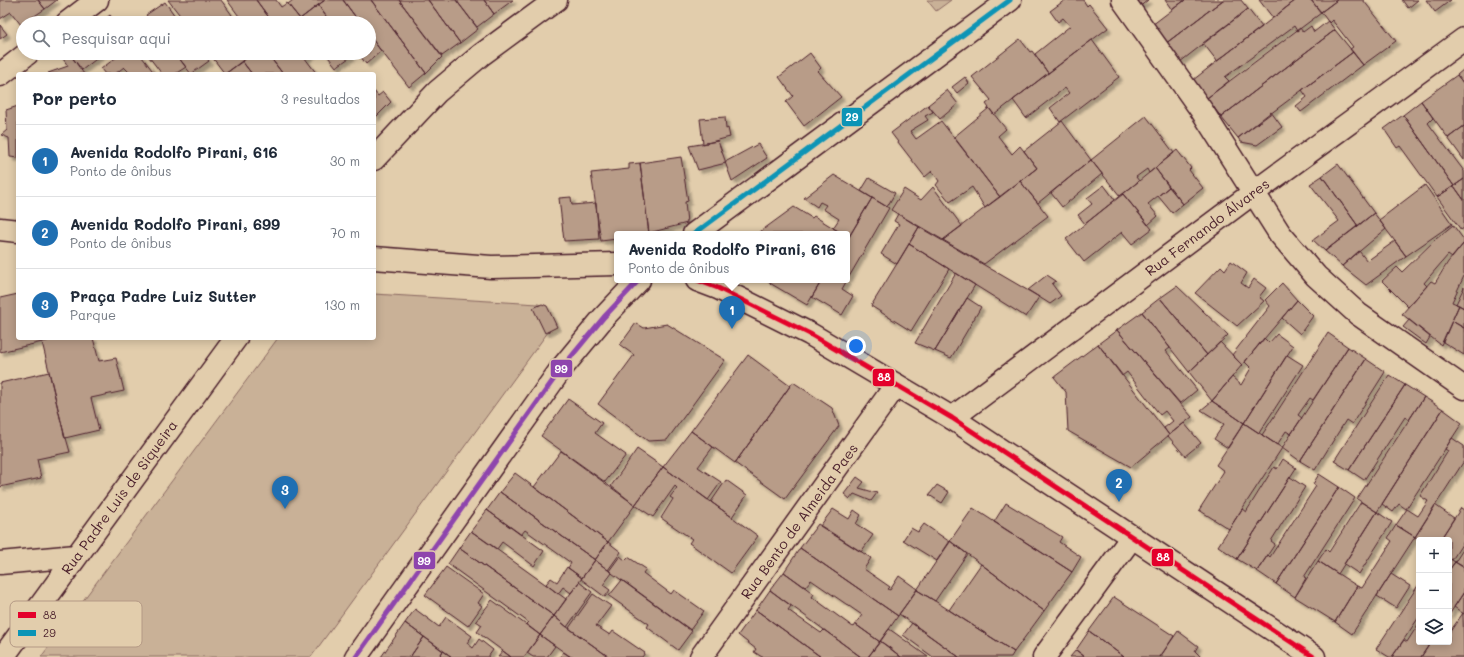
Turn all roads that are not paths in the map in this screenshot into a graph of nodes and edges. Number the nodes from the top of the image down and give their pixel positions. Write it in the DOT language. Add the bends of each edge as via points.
graph roads {
  1 [pos="97,0"];
  2 [pos="556,0"];
  3 [pos="1010,0"];
  4 [pos="1123,0"];
  5 [pos="76,16"];
  6 [pos="1464,39"];
  7 [pos="19,60"];
  8 [pos="0,75"];
  9 [pos="376,157"];
  10 [pos="1253,193"];
  11 [pos="0,229"];
  12 [pos="16,231"];
  13 [pos="698,231"];
  14 [pos="376,258"];
  15 [pos="614,264"];
  16 [pos="636,283"];
  17 [pos="705,283"];
  18 [pos="235,340"];
  19 [pos="896,385"];
  20 [pos="1464,388"];
  21 [pos="952,418"];
  22 [pos="1132,537"];
  23 [pos="76,556"];
  24 [pos="0,563"];
  25 [pos="43,601"];
  26 [pos="10,647"];
  27 [pos="3,657"];
  28 [pos="356,657"];
  29 [pos="701,657"];
  30 [pos="1044,657"];
  31 [pos="1314,657"];
  1 -- 5 [label="street"];
  2 -- 9 [label="street" via="481,55 437,92"];
  3 -- 13 [label="street"];
  4 -- 10 [label="street" via="1202,111"];
  6 -- 10 [label="street, Rua Fernando Álvares"];
  7 -- 8 [label="street"];
  10 -- 20 [label="street" via="1280,234 1316,276 1358,314"];
  10 -- 21 [label="street, Rua Fernando Álvares"];
  11 -- 12 [label="street"];
  14 -- 15 [label="street" via="490,267"];
  16 -- 28 [label="street" via="561,369"];
  17 -- 19 [label="street" via="810,334"];
  18 -- 23 [label="street, Rua Padre Luis de Siqueira"];
  19 -- 21 [label="street"];
  19 -- 29 [label="street, Rua Bento de Almeida Paes"];
  21 -- 22 [label="street"];
  22 -- 30 [label="street"];
  22 -- 31 [label="street"];
  23 -- 24 [label="street"];
  23 -- 25 [label="street, Rua Padre Luis de Siqueira"];
  26 -- 27 [label="street, Rua Padre Luis de Siqueira"];
}
